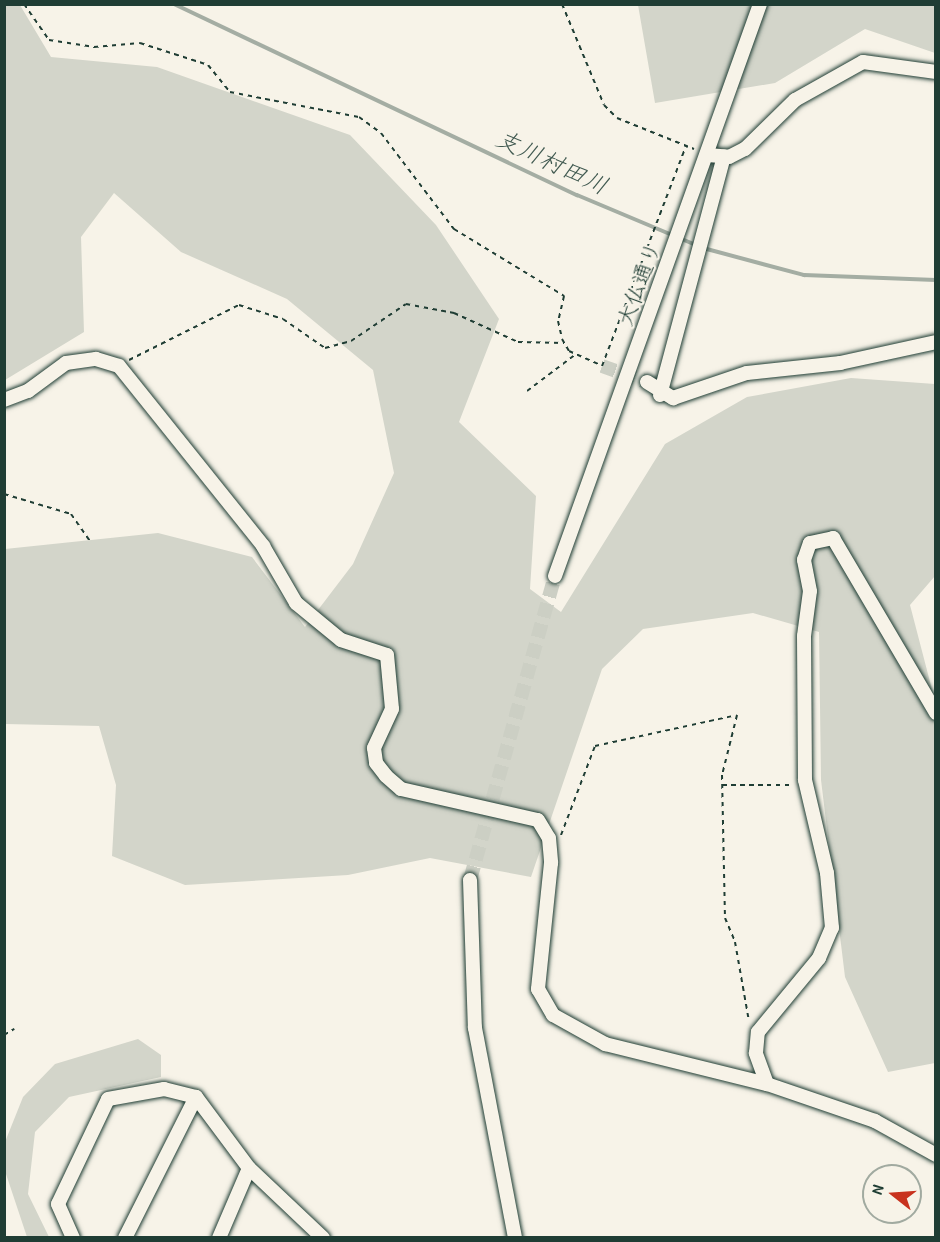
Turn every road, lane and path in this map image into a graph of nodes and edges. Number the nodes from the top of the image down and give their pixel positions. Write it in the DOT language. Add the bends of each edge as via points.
graph roads {
  1 [pos="24,4"];
  2 [pos="562,4"];
  3 [pos="760,4"];
  4 [pos="936,72"];
  5 [pos="686,146"];
  6 [pos="708,155"];
  7 [pos="724,156"];
  8 [pos="936,342"];
  9 [pos="564,343"];
  10 [pos="576,354"];
  11 [pos="119,366"];
  12 [pos="647,382"];
  13 [pos="527,391"];
  14 [pos="660,395"];
  15 [pos="4,400"];
  16 [pos="4,494"];
  17 [pos="91,543"];
  18 [pos="555,576"];
  19 [pos="936,713"];
  20 [pos="722,785"];
  21 [pos="805,785"];
  22 [pos="559,842"];
  23 [pos="470,880"];
  24 [pos="14,1029"];
  25 [pos="4,1035"];
  26 [pos="757,1038"];
  27 [pos="767,1084"];
  28 [pos="196,1097"];
  29 [pos="936,1155"];
  30 [pos="249,1168"];
  31 [pos="304,1231"];
  32 [pos="73,1238"];
  33 [pos="125,1238"];
  34 [pos="219,1238"];
  35 [pos="323,1238"];
  36 [pos="514,1238"];
  1 -- 9 [label="path" via="49,40 94,47 140,43 208,65 230,92 359,117 381,133 454,229 564,296 558,321"];
  2 -- 5 [label="path" via="604,105 617,118"];
  3 -- 6 [label="street, 大仏通り"];
  4 -- 7 [label="street" via="863,62 795,100 745,149"];
  5 -- 6 [label="path"];
  5 -- 10 [label="path" via="602,366"];
  6 -- 7 [label="street"];
  6 -- 18 [label="street, 大仏通り"];
  7 -- 14 [label="street"];
  8 -- 14 [label="street" via="840,363 747,373 674,399"];
  9 -- 10 [label="path"];
  9 -- 11 [label="path" via="518,342 454,313 406,304 351,341 326,348 283,319 239,305 161,340"];
  10 -- 13 [label="path"];
  11 -- 15 [label="street" via="96,359 66,363 28,391"];
  11 -- 27 [label="street" via="263,546 296,603 341,640 387,655 392,709 374,748 376,763 386,777 400,789 538,820 549,838 551,863 538,989 553,1015 605,1044"];
  12 -- 14 [label="street"];
  16 -- 17 [label="path" via="71,514"];
  19 -- 21 [label="street" via="923,700 833,538 810,543 804,561 810,591 804,636"];
  20 -- 21 [label="path"];
  20 -- 22 [label="path" via="737,715 603,742 590,754"];
  20 -- 26 [label="path" via="725,918"];
  21 -- 26 [label="street" via="827,873 832,928 819,958 767,1017"];
  23 -- 36 [label="street" via="475,1028"];
  24 -- 25 [label="path"];
  26 -- 27 [label="street"];
  27 -- 29 [label="street" via="875,1121"];
  28 -- 30 [label="street"];
  28 -- 32 [label="street" via="164,1089 108,1099 58,1204"];
  28 -- 33 [label="street"];
  30 -- 31 [label="street"];
  30 -- 34 [label="street"];
  31 -- 35 [label="street"];
}
